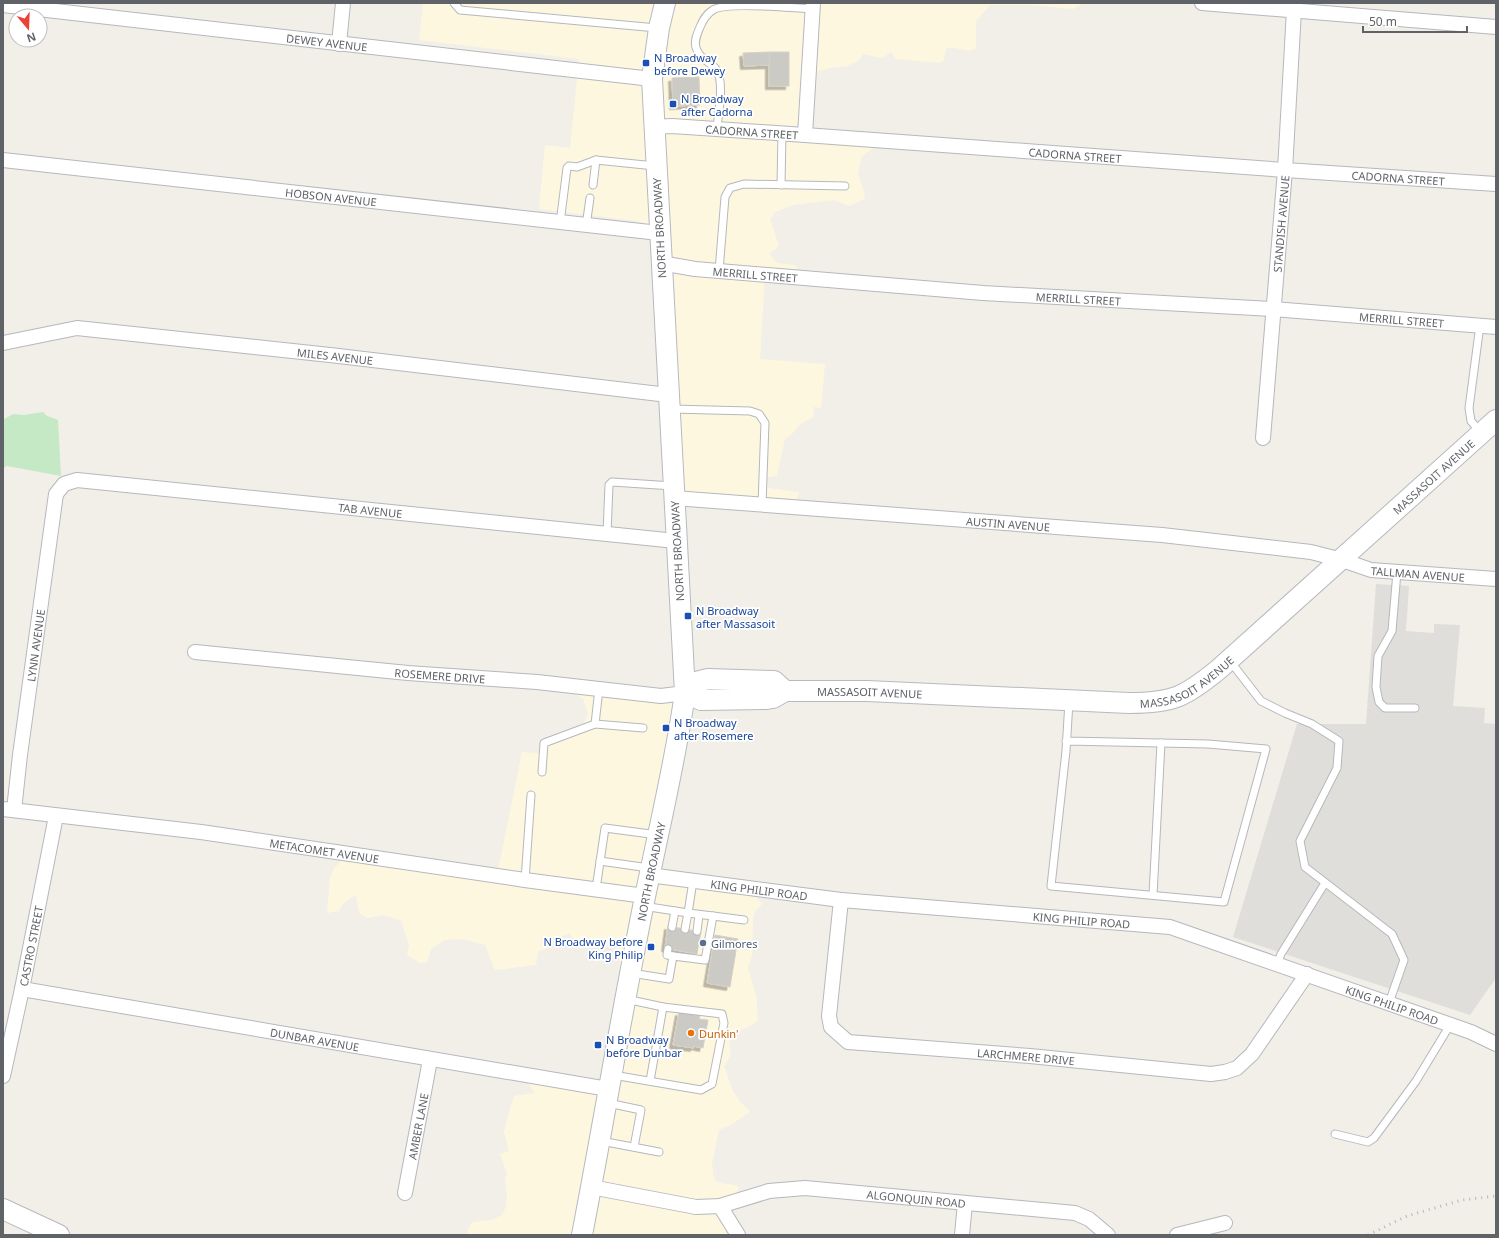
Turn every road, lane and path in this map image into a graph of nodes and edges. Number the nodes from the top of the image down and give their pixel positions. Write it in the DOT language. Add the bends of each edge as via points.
graph roads {
  1 [pos="343,3"];
  2 [pos="454,3"];
  3 [pos="665,3"];
  4 [pos="1202,3"];
  5 [pos="3,5"];
  6 [pos="813,6"];
  7 [pos="1294,10"];
  8 [pos="1496,27"];
  9 [pos="659,28"];
  10 [pos="339,44"];
  11 [pos="652,79"];
  12 [pos="653,127"];
  13 [pos="717,129"];
  14 [pos="782,133"];
  15 [pos="805,135"];
  16 [pos="3,160"];
  17 [pos="596,160"];
  18 [pos="655,166"];
  19 [pos="1285,170"];
  20 [pos="1496,184"];
  21 [pos="593,185"];
  22 [pos="781,185"];
  23 [pos="845,186"];
  24 [pos="590,198"];
  25 [pos="560,223"];
  26 [pos="586,226"];
  27 [pos="659,233"];
  28 [pos="661,264"];
  29 [pos="719,272"];
  30 [pos="1273,309"];
  31 [pos="1480,326"];
  32 [pos="1496,327"];
  33 [pos="3,343"];
  34 [pos="669,402"];
  35 [pos="1496,420"];
  36 [pos="1481,433"];
  37 [pos="1263,438"];
  38 [pos="64,484"];
  39 [pos="673,492"];
  40 [pos="762,504"];
  41 [pos="607,534"];
  42 [pos="676,541"];
  43 [pos="1342,560"];
  44 [pos="1396,572"];
  45 [pos="1496,579"];
  46 [pos="195,652"];
  47 [pos="1229,660"];
  48 [pos="599,689"];
  49 [pos="685,693"];
  50 [pos="1069,700"];
  51 [pos="1415,708"];
  52 [pos="595,724"];
  53 [pos="643,728"];
  54 [pos="1066,741"];
  55 [pos="1161,743"];
  56 [pos="542,772"];
  57 [pos="531,795"];
  58 [pos="8,809"];
  59 [pos="56,816"];
  60 [pos="658,835"];
  61 [pos="600,861"];
  62 [pos="650,872"];
  63 [pos="525,880"];
  64 [pos="693,881"];
  65 [pos="1325,883"];
  66 [pos="596,889"];
  67 [pos="1152,895"];
  68 [pos="841,900"];
  69 [pos="644,901"];
  70 [pos="674,911"];
  71 [pos="688,913"];
  72 [pos="699,915"];
  73 [pos="713,916"];
  74 [pos="744,920"];
  75 [pos="672,927"];
  76 [pos="685,929"];
  77 [pos="697,931"];
  78 [pos="668,949"];
  79 [pos="673,956"];
  80 [pos="1277,964"];
  81 [pos="630,973"];
  82 [pos="1307,974"];
  83 [pos="22,989"];
  84 [pos="625,999"];
  85 [pos="1389,1003"];
  86 [pos="663,1007"];
  87 [pos="1450,1024"];
  88 [pos="1496,1044"];
  89 [pos="430,1060"];
  90 [pos="3,1076"];
  91 [pos="650,1081"];
  92 [pos="608,1089"];
  93 [pos="1335,1134"];
  94 [pos="599,1140"];
  95 [pos="634,1147"];
  96 [pos="659,1152"];
  97 [pos="591,1187"];
  98 [pos="405,1193"];
  99 [pos="965,1203"];
  100 [pos="720,1206"];
  101 [pos="3,1209"];
  102 [pos="1225,1223"];
  103 [pos="52,1234"];
  104 [pos="582,1235"];
  105 [pos="738,1235"];
  106 [pos="962,1235"];
  107 [pos="1108,1235"];
  108 [pos="1177,1235"];
  1 -- 10 [label="street"];
  2 -- 9 [label="lane" via="460,10"];
  3 -- 9 [label="main road, NORTH BROADWAY"];
  4 -- 7 [label="street"];
  5 -- 10 [label="street, DEWEY AVENUE"];
  6 -- 13 [label="lane" via="728,5 713,10 704,18 695,42 696,50 702,58 718,72 720,80"];
  6 -- 15 [label="street"];
  7 -- 8 [label="street"];
  7 -- 19 [label="street, STANDISH AVENUE"];
  9 -- 11 [label="main road, NORTH BROADWAY"];
  10 -- 11 [label="street, DEWEY AVENUE"];
  11 -- 12 [label="main road, NORTH BROADWAY"];
  12 -- 13 [label="street, CADORNA STREET"];
  12 -- 18 [label="main road, NORTH BROADWAY"];
  13 -- 14 [label="street, CADORNA STREET"];
  14 -- 15 [label="street, CADORNA STREET"];
  14 -- 22 [label="lane"];
  15 -- 19 [label="street, CADORNA STREET"];
  16 -- 25 [label="street, HOBSON AVENUE"];
  17 -- 18 [label="lane"];
  17 -- 21 [label="lane"];
  17 -- 25 [label="lane" via="567,168"];
  18 -- 27 [label="main road, NORTH BROADWAY"];
  19 -- 20 [label="street, CADORNA STREET"];
  19 -- 30 [label="street, STANDISH AVENUE"];
  22 -- 23 [label="lane"];
  22 -- 29 [label="lane" via="744,184 730,188 725,197"];
  24 -- 26 [label="lane"];
  25 -- 26 [label="street, HOBSON AVENUE"];
  26 -- 27 [label="street, HOBSON AVENUE"];
  27 -- 28 [label="main road, NORTH BROADWAY"];
  28 -- 29 [label="street, MERRILL STREET"];
  28 -- 34 [label="main road, NORTH BROADWAY"];
  29 -- 30 [label="street, MERRILL STREET" via="983,293"];
  30 -- 31 [label="street, MERRILL STREET"];
  30 -- 37 [label="street, STANDISH AVENUE"];
  31 -- 32 [label="street, MERRILL STREET"];
  31 -- 36 [label="lane" via="1469,408 1471,421"];
  33 -- 34 [label="street, MILES AVENUE" via="77,328 330,356"];
  34 -- 39 [label="main road, NORTH BROADWAY"];
  34 -- 40 [label="lane" via="759,414 765,423"];
  35 -- 36 [label="main road, MASSASOIT AVENUE"];
  36 -- 43 [label="main road, MASSASOIT AVENUE"];
  38 -- 41 [label="street, TAB AVENUE" via="77,480"];
  38 -- 58 [label="street, LYNN AVENUE" via="56,494 20,755"];
  39 -- 40 [label="street, AUSTIN AVENUE"];
  39 -- 41 [label="lane" via="612,482 609,485"];
  39 -- 42 [label="main road, NORTH BROADWAY"];
  40 -- 43 [label="street, AUSTIN AVENUE" via="1162,535 1311,552"];
  41 -- 42 [label="street, TAB AVENUE"];
  42 -- 49 [label="main road, NORTH BROADWAY"];
  43 -- 44 [label="street, TALLMAN AVENUE" via="1371,570"];
  43 -- 47 [label="main road, MASSASOIT AVENUE"];
  44 -- 45 [label="street, TALLMAN AVENUE"];
  44 -- 51 [label="lane" via="1392,631 1378,656 1376,687 1379,702 1385,708"];
  46 -- 48 [label="street, ROSEMERE DRIVE"];
  47 -- 50 [label="main road, MASSASOIT AVENUE" via="1195,688 1169,700 1138,703"];
  47 -- 65 [label="lane" via="1261,701 1312,724 1339,741 1337,768 1300,841 1305,867"];
  48 -- 49 [label="street, ROSEMERE DRIVE" via="661,696"];
  48 -- 52 [label="lane"];
  49 -- 50 [label="main road, MASSASOIT AVENUE" via="701,700 767,699 785,691 867,691"];
  49 -- 60 [label="main road, NORTH BROADWAY" via="680,733"];
  50 -- 54 [label="lane"];
  52 -- 53 [label="lane"];
  52 -- 56 [label="lane" via="544,743"];
  54 -- 55 [label="lane"];
  54 -- 67 [label="lane" via="1051,886"];
  55 -- 67 [label="lane"];
  55 -- 67 [label="lane" via="1266,749 1224,902"];
  57 -- 63 [label="lane"];
  58 -- 59 [label="street, METACOMET AVENUE"];
  59 -- 63 [label="street, METACOMET AVENUE" via="202,832"];
  59 -- 83 [label="street, CASTRO STREET"];
  60 -- 61 [label="lane" via="605,828"];
  60 -- 62 [label="main road, NORTH BROADWAY"];
  61 -- 62 [label="lane"];
  61 -- 66 [label="lane"];
  62 -- 64 [label="street, KING PHILIP ROAD"];
  62 -- 69 [label="main road, NORTH BROADWAY"];
  63 -- 66 [label="street, METACOMET AVENUE"];
  64 -- 68 [label="street, KING PHILIP ROAD"];
  64 -- 71 [label="lane"];
  65 -- 80 [label="lane"];
  65 -- 85 [label="lane" via="1392,934 1404,960"];
  66 -- 69 [label="street, METACOMET AVENUE"];
  68 -- 80 [label="street, KING PHILIP ROAD" via="1160,926 1178,929"];
  68 -- 82 [label="street, LARCHMERE DRIVE" via="829,1016 831,1027 848,1042 1030,1056 1211,1074 1225,1072 1237,1068 1252,1054"];
  69 -- 70 [label="lane"];
  69 -- 81 [label="main road, NORTH BROADWAY"];
  70 -- 71 [label="lane"];
  70 -- 75 [label="lane"];
  71 -- 72 [label="lane"];
  71 -- 76 [label="lane"];
  72 -- 73 [label="lane"];
  72 -- 77 [label="lane"];
  73 -- 74 [label="lane"];
  73 -- 79 [label="lane" via="705,960 682,954"];
  78 -- 79 [label="lane" via="667,955"];
  79 -- 81 [label="lane" via="669,979"];
  80 -- 82 [label="street, KING PHILIP ROAD"];
  81 -- 84 [label="main road, NORTH BROADWAY"];
  82 -- 85 [label="street, KING PHILIP ROAD"];
  83 -- 89 [label="street, DUNBAR AVENUE"];
  83 -- 90 [label="street, CASTRO STREET"];
  84 -- 86 [label="lane"];
  84 -- 92 [label="main road, NORTH BROADWAY"];
  85 -- 87 [label="street, KING PHILIP ROAD"];
  86 -- 91 [label="lane"];
  86 -- 91 [label="lane" via="722,1014 724,1023 712,1084 701,1090"];
  87 -- 88 [label="street, KING PHILIP ROAD"];
  87 -- 93 [label="lane" via="1416,1082 1374,1138 1368,1142"];
  89 -- 92 [label="street, DUNBAR AVENUE"];
  89 -- 98 [label="street, AMBER LANE"];
  91 -- 92 [label="lane"];
  92 -- 94 [label="main road, NORTH BROADWAY"];
  92 -- 95 [label="lane" via="641,1110"];
  94 -- 95 [label="lane"];
  94 -- 97 [label="main road, NORTH BROADWAY"];
  95 -- 96 [label="lane"];
  97 -- 100 [label="street, ALGONQUIN ROAD" via="696,1207"];
  97 -- 104 [label="main road, NORTH BROADWAY"];
  99 -- 100 [label="street, ALGONQUIN ROAD" via="805,1188 770,1191"];
  99 -- 106 [label="street"];
  99 -- 107 [label="street, ALGONQUIN ROAD" via="1075,1213 1089,1219"];
  100 -- 105 [label="street"];
  101 -- 103 [label="main road"];
  102 -- 108 [label="street"];
}
